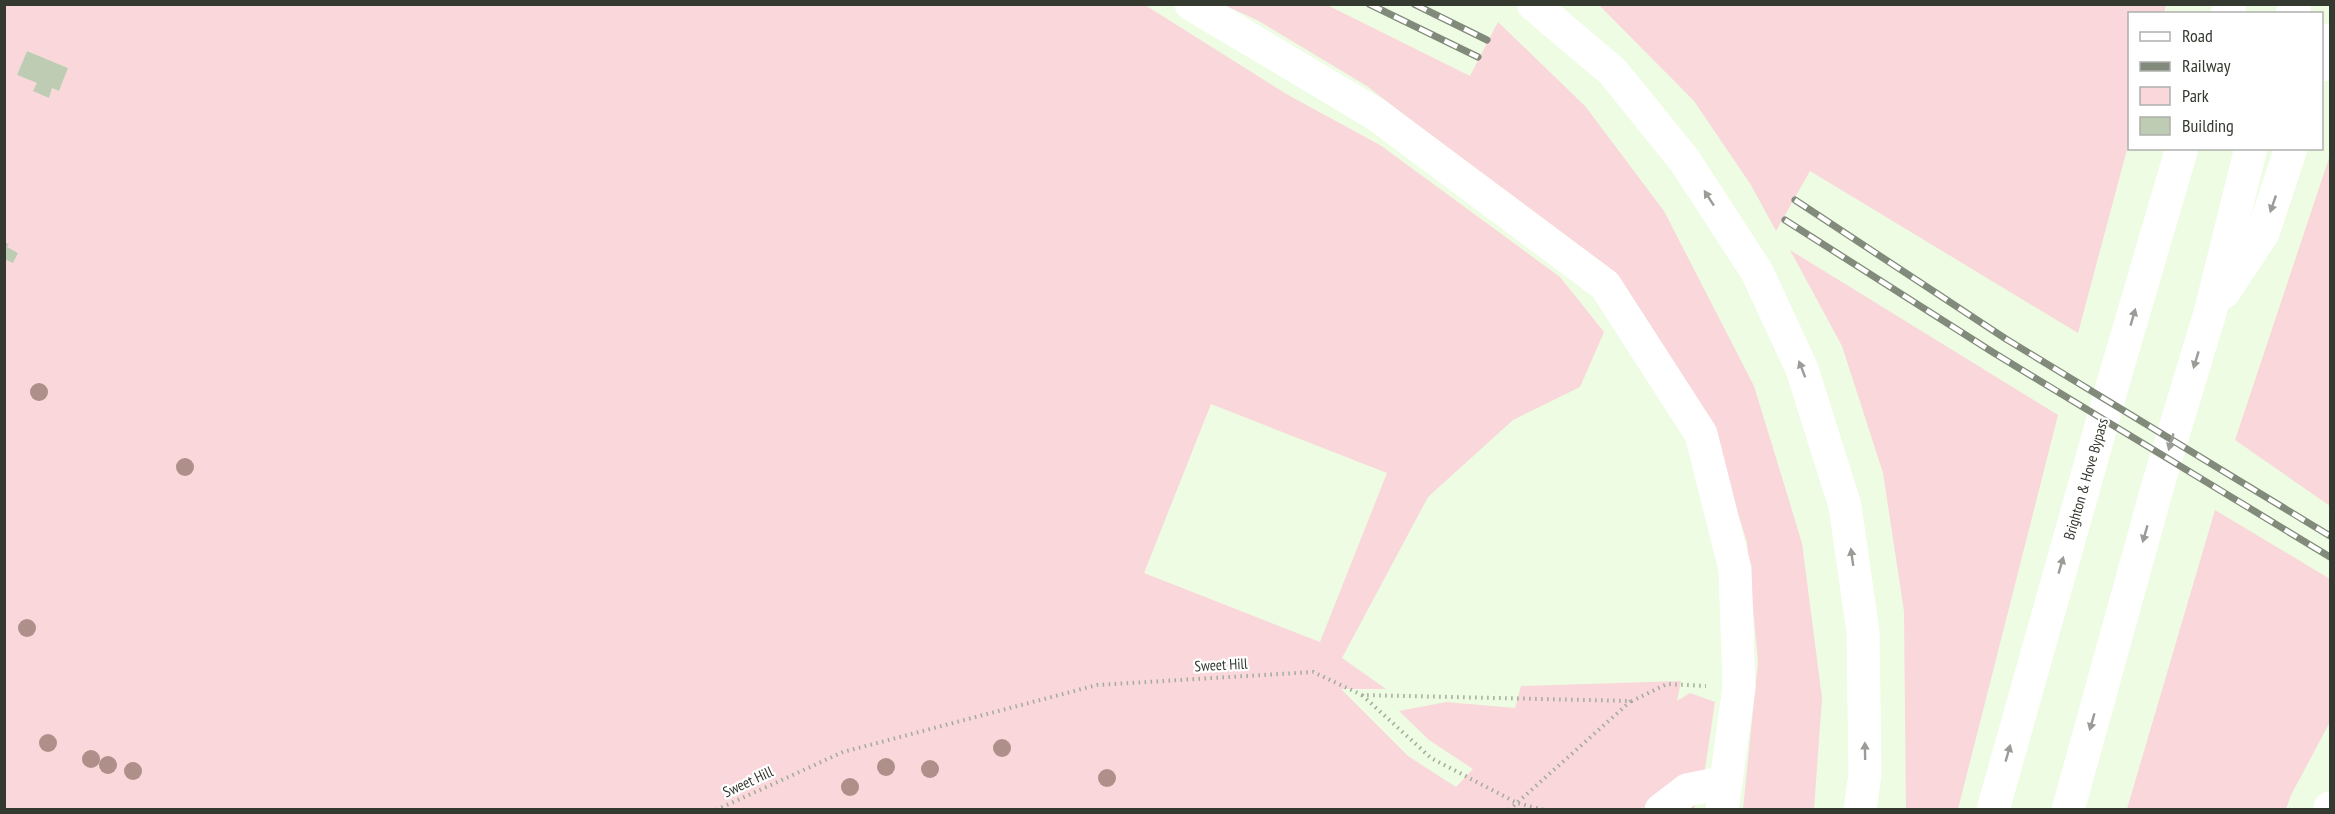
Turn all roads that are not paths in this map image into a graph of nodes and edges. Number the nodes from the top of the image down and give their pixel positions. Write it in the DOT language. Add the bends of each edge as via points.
graph roads {
  1 [pos="1191,4"];
  2 [pos="1533,4"];
  3 [pos="2331,40"];
  4 [pos="2323,62"];
  5 [pos="2181,150"];
  6 [pos="2251,150"];
  7 [pos="2290,150"];
  8 [pos="2210,313"];
  9 [pos="1724,796"];
  10 [pos="1662,810"];
  11 [pos="1860,810"];
  12 [pos="1993,810"];
  13 [pos="2068,810"];
  1 -- 9 [label="main road" via="1377,115 1605,285 1701,434 1735,569 1739,687"];
  11 -- 2 [label="main road, one-way" via="1865,774 1863,632 1845,506 1802,369 1757,272 1685,161 1613,72"];
  3 -- 4 [label="main road"];
  12 -- 5 [label="main road, Brighton & Hove Bypass, one-way"];
  6 -- 8 [label="main road"];
  7 -- 8 [label="main road, one-way" via="2263,233"];
  8 -- 13 [label="main road, one-way"];
  9 -- 10 [label="main road" via="1687,790"];
}
